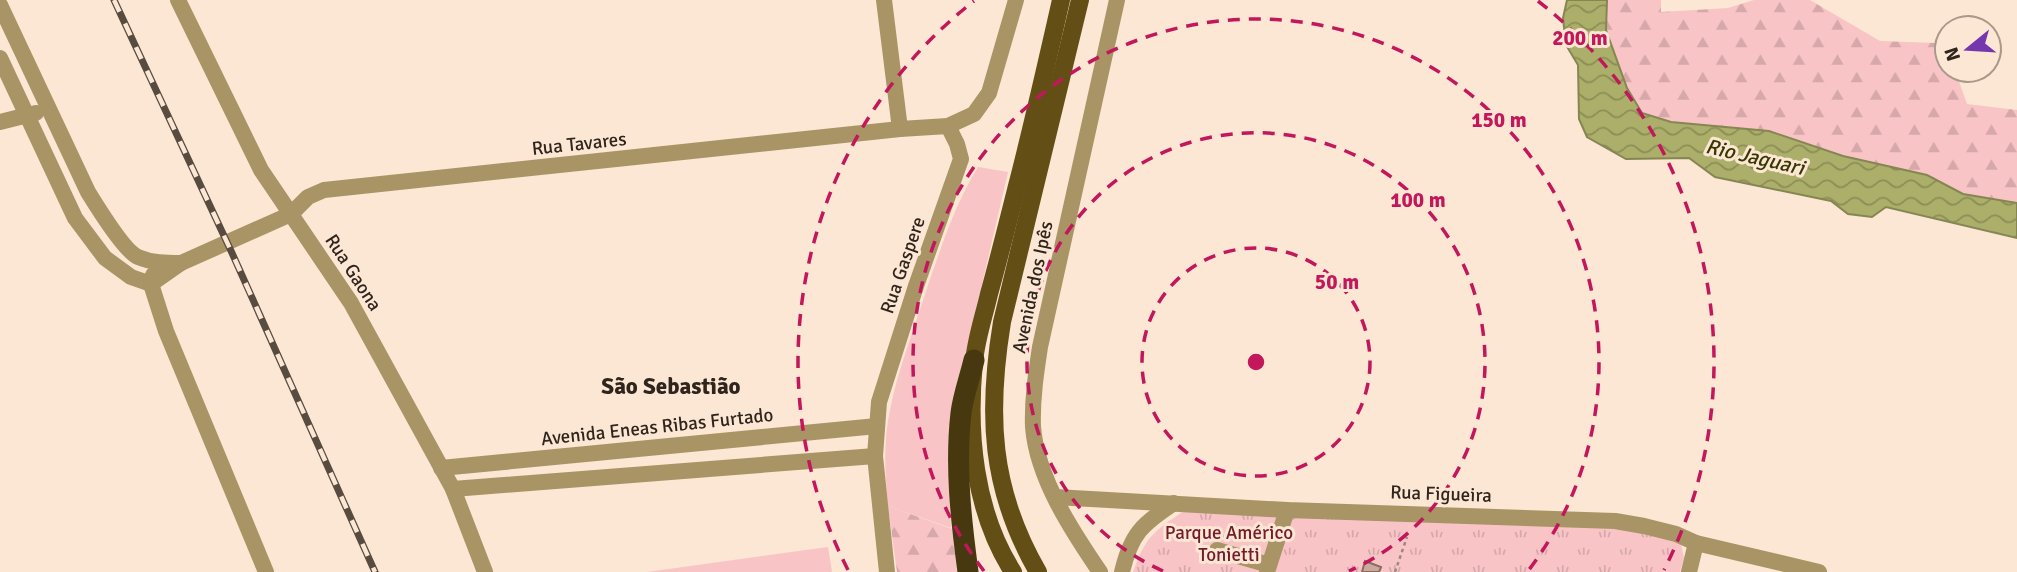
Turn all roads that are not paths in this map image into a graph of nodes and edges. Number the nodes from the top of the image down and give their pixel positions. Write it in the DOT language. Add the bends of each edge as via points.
graph roads {
  1 [pos="178,0"];
  2 [pos="884,0"];
  3 [pos="1016,0"];
  4 [pos="1060,0"];
  5 [pos="1080,0"];
  6 [pos="1117,0"];
  7 [pos="0,5"];
  8 [pos="0,58"];
  9 [pos="48,109"];
  10 [pos="26,116"];
  11 [pos="0,122"];
  12 [pos="948,126"];
  13 [pos="900,129"];
  14 [pos="291,214"];
  15 [pos="158,263"];
  16 [pos="181,263"];
  17 [pos="151,284"];
  18 [pos="974,360"];
  19 [pos="877,426"];
  20 [pos="875,456"];
  21 [pos="441,468"];
  22 [pos="453,489"];
  23 [pos="1055,497"];
  24 [pos="1174,503"];
  25 [pos="1287,510"];
  26 [pos="1696,543"];
  27 [pos="1217,550"];
  28 [pos="1268,569"];
  29 [pos="267,572"];
  30 [pos="485,572"];
  31 [pos="887,572"];
  32 [pos="968,572"];
  33 [pos="1013,572"];
  34 [pos="1038,572"];
  35 [pos="1100,572"];
  36 [pos="1122,572"];
  37 [pos="1689,572"];
  38 [pos="1819,572"];
  1 -- 14 [label="street, Rua Gaona" via="261,170"];
  2 -- 13 [label="street"];
  3 -- 12 [label="street" via="989,93 974,114"];
  4 -- 18 [label="main road"];
  5 -- 34 [label="main road" via="1002,322 992,398 993,433 1007,499"];
  6 -- 23 [label="street, Avenida dos Ipês" via="1034,390 1033,428 1040,463"];
  7 -- 9 [label="street"];
  8 -- 10 [label="street"];
  9 -- 10 [label="street"];
  9 -- 15 [label="street" via="101,213 135,256"];
  10 -- 11 [label="street"];
  10 -- 17 [label="street" via="88,237 105,258 131,277"];
  12 -- 13 [label="street, Rua Tavares"];
  12 -- 19 [label="street, Rua Gaspere" via="961,159 883,389"];
  13 -- 14 [label="street, Rua Tavares" via="324,190 308,197"];
  14 -- 16 [label="street, Rua Tavares"];
  14 -- 21 [label="street, Rua Gaona" via="351,303"];
  15 -- 16 [label="street"];
  15 -- 17 [label="street"];
  16 -- 17 [label="street"];
  17 -- 29 [label="street" via="166,331"];
  18 -- 32 [label="highway" via="961,411 959,455"];
  18 -- 33 [label="main road" via="972,421 983,506"];
  19 -- 20 [label="street, Rua Gaspere"];
  19 -- 21 [label="street, Avenida Eneas Ribas Furtado"];
  20 -- 22 [label="street"];
  20 -- 31 [label="street, Rua Gaspere"];
  21 -- 22 [label="street, Rua Gaona"];
  22 -- 30 [label="street, Rua Gaona"];
  23 -- 24 [label="street, Rua Figueira"];
  23 -- 35 [label="street, Avenida dos Ipês"];
  24 -- 25 [label="street, Rua Figueira"];
  24 -- 36 [label="street" via="1135,535"];
  25 -- 26 [label="street, Rua Figueira" via="1615,521"];
  25 -- 28 [label="street"];
  26 -- 37 [label="street"];
  26 -- 38 [label="street, Rua Figueira"];
  27 -- 28 [label="street"];
}
